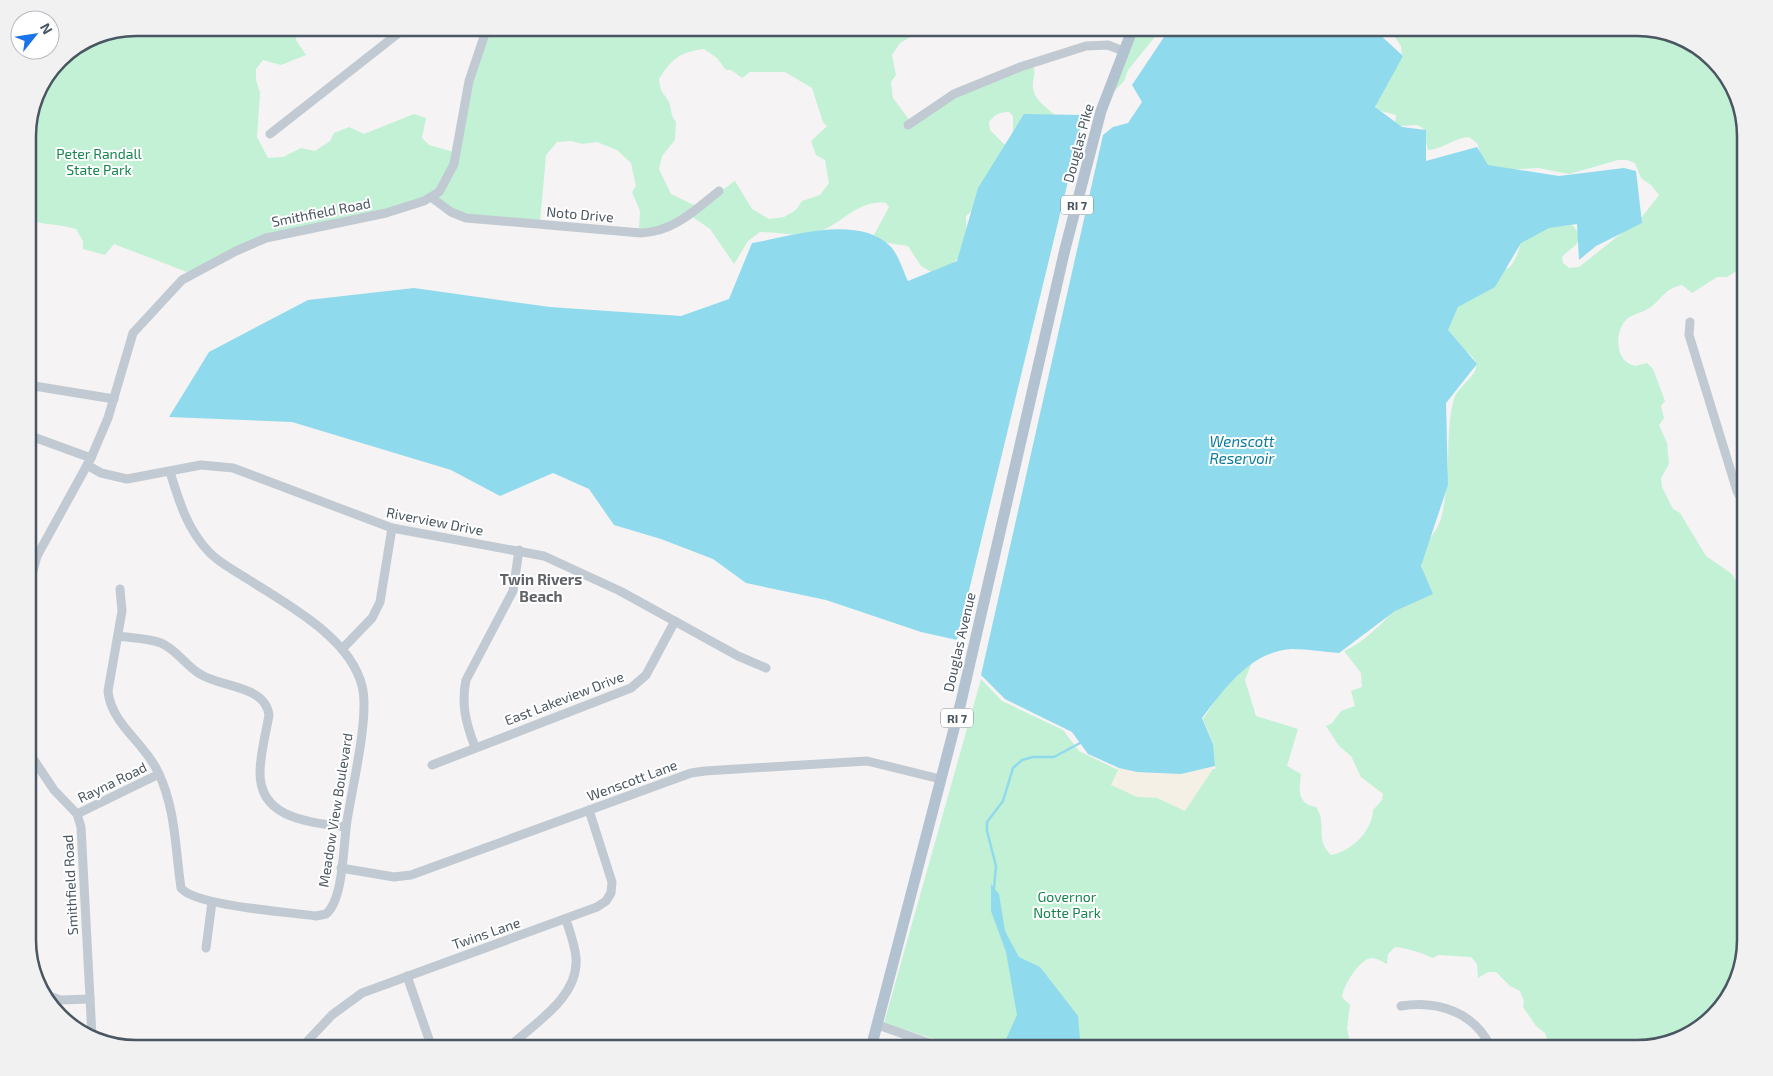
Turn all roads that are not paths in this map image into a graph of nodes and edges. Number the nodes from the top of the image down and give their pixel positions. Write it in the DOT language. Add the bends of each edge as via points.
graph roads {
  1 [pos="395,36"];
  2 [pos="484,36"];
  3 [pos="1129,36"];
  4 [pos="1122,51"];
  5 [pos="908,125"];
  6 [pos="270,134"];
  7 [pos="719,191"];
  8 [pos="431,198"];
  9 [pos="1690,322"];
  10 [pos="36,386"];
  11 [pos="1034,386"];
  12 [pos="114,399"];
  13 [pos="36,439"];
  14 [pos="89,462"];
  15 [pos="170,472"];
  16 [pos="1737,491"];
  17 [pos="392,528"];
  18 [pos="519,550"];
  19 [pos="36,560"];
  20 [pos="120,589"];
  21 [pos="675,621"];
  22 [pos="118,636"];
  23 [pos="343,648"];
  24 [pos="766,668"];
  25 [pos="475,747"];
  26 [pos="36,763"];
  27 [pos="432,765"];
  28 [pos="160,774"];
  29 [pos="940,779"];
  30 [pos="589,810"];
  31 [pos="77,814"];
  32 [pos="346,827"];
  33 [pos="341,868"];
  34 [pos="212,902"];
  35 [pos="566,920"];
  36 [pos="206,948"];
  37 [pos="407,976"];
  38 [pos="56,998"];
  39 [pos="90,999"];
  40 [pos="1401,1006"];
  41 [pos="878,1025"];
  42 [pos="92,1029"];
  43 [pos="309,1040"];
  44 [pos="429,1040"];
  45 [pos="517,1040"];
  46 [pos="873,1040"];
  47 [pos="920,1040"];
  48 [pos="1486,1040"];
  1 -- 6 [label="street"];
  2 -- 8 [label="street" via="469,81 454,164 439,192"];
  3 -- 4 [label="main road, Douglas Pike / RI 7"];
  4 -- 5 [label="street" via="1108,46 1086,46 1020,67 954,94"];
  4 -- 11 [label="main road, Douglas Pike / RI 7" via="1101,111"];
  7 -- 8 [label="street, Noto Drive" via="670,227 653,232 466,218"];
  8 -- 12 [label="street, Smithfield Road" via="386,213 266,238 188,276 132,333"];
  9 -- 16 [label="street" via="1689,334"];
  10 -- 12 [label="street"];
  11 -- 29 [label="main road, Douglas Avenue / RI 7" via="961,702"];
  12 -- 14 [label="street, Smithfield Road"];
  13 -- 14 [label="street, Riverview Drive"];
  14 -- 15 [label="street, Riverview Drive" via="116,478"];
  14 -- 19 [label="street, Smithfield Road"];
  15 -- 17 [label="street, Riverview Drive" via="202,465 233,468"];
  15 -- 23 [label="street, Meadow View Boulevard" via="188,523 211,554 309,620"];
  17 -- 18 [label="street, Riverview Drive"];
  17 -- 23 [label="street" via="380,602 372,618"];
  18 -- 21 [label="street, Riverview Drive" via="568,566"];
  18 -- 25 [label="street" via="513,591 466,680 464,712"];
  20 -- 22 [label="street, Meadow View Boulevard" via="122,611"];
  21 -- 24 [label="street, Riverview Drive"];
  21 -- 25 [label="street, East Lakeview Drive" via="646,675 631,688"];
  22 -- 28 [label="street, Meadow View Boulevard" via="109,700 117,718 147,752"];
  22 -- 32 [label="street" via="160,643 200,674 222,685 259,696 268,706 269,715 260,773 267,796 274,806 291,818"];
  23 -- 32 [label="street, Meadow View Boulevard" via="358,674 365,703"];
  25 -- 27 [label="street, East Lakeview Drive"];
  26 -- 31 [label="street, Smithfield Road" via="54,790"];
  28 -- 31 [label="street, Rayna Road"];
  28 -- 34 [label="street, Meadow View Boulevard" via="175,828 181,888 192,897"];
  29 -- 30 [label="street, Wenscott Lane" via="866,761 704,771"];
  29 -- 41 [label="main road, Douglas Avenue / RI 7"];
  30 -- 33 [label="street, Wenscott Lane" via="411,875 394,877"];
  30 -- 35 [label="street, Twins Lane" via="612,882 611,892 598,907"];
  31 -- 39 [label="street, Smithfield Road"];
  32 -- 33 [label="street, Meadow View Boulevard"];
  33 -- 34 [label="street, Meadow View Boulevard" via="335,903 322,916"];
  34 -- 36 [label="street"];
  35 -- 37 [label="street, Twins Lane"];
  35 -- 45 [label="street" via="576,959 573,980 563,998"];
  37 -- 43 [label="street, Twins Lane" via="362,993 345,1004"];
  37 -- 44 [label="street"];
  38 -- 39 [label="street"];
  39 -- 42 [label="street, Smithfield Road"];
  40 -- 48 [label="street" via="1418,1003 1460,1013 1480,1030"];
  41 -- 46 [label="main road, Douglas Avenue / RI 7"];
  41 -- 47 [label="street"];
}
